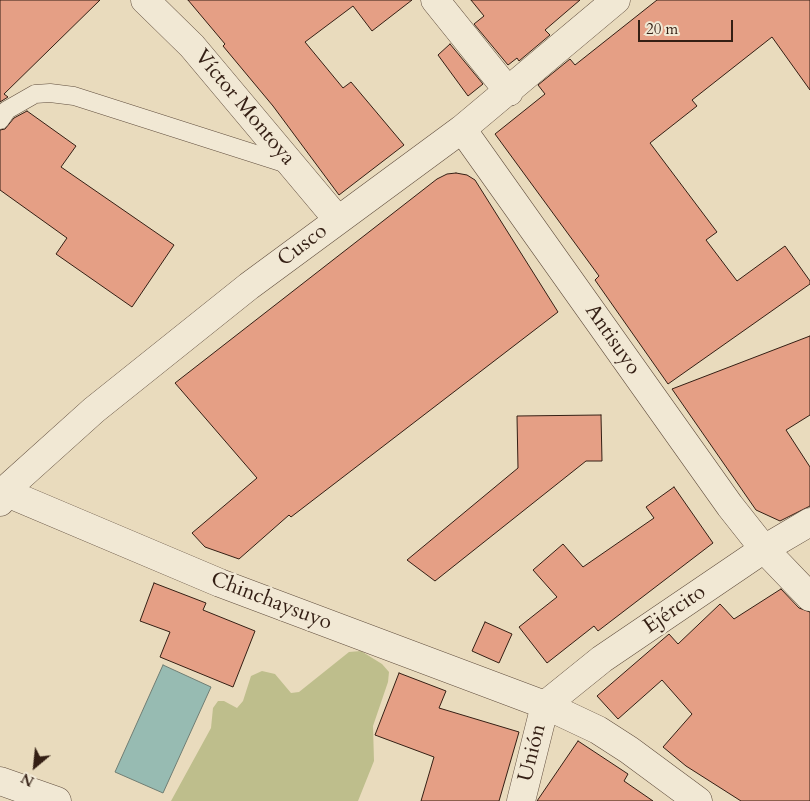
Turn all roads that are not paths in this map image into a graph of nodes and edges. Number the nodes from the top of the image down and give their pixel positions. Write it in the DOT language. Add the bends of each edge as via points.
graph roads {
  1 [pos="144,0"];
  2 [pos="435,0"];
  3 [pos="616,0"];
  4 [pos="509,92"];
  5 [pos="0,120"];
  6 [pos="462,129"];
  7 [pos="293,166"];
  8 [pos="338,220"];
  9 [pos="1,494"];
  10 [pos="810,522"];
  11 [pos="764,549"];
  12 [pos="810,597"];
  13 [pos="546,705"];
  14 [pos="0,781"];
  15 [pos="57,801"];
  16 [pos="521,801"];
  17 [pos="698,801"];
  1 -- 7 [label="street, Víctor Montoya" via="192,46"];
  2 -- 4 [label="street"];
  3 -- 4 [label="street, Cusco"];
  4 -- 6 [label="street, Cusco"];
  5 -- 7 [label="lane" via="7,110 35,94 74,96"];
  6 -- 8 [label="street, Cusco"];
  6 -- 11 [label="street, Antisuyo"];
  7 -- 8 [label="street, Víctor Montoya"];
  8 -- 9 [label="street, Cusco" via="249,286 94,410"];
  9 -- 13 [label="street, Chinchaysuyo" via="220,583"];
  10 -- 11 [label="street, Ejército"];
  11 -- 12 [label="street, Antisuyo"];
  11 -- 13 [label="street, Ejército" via="602,659"];
  13 -- 16 [label="street, Unión"];
  13 -- 17 [label="street, Chinchaysuyo" via="598,730"];
  14 -- 15 [label="street"];
}
